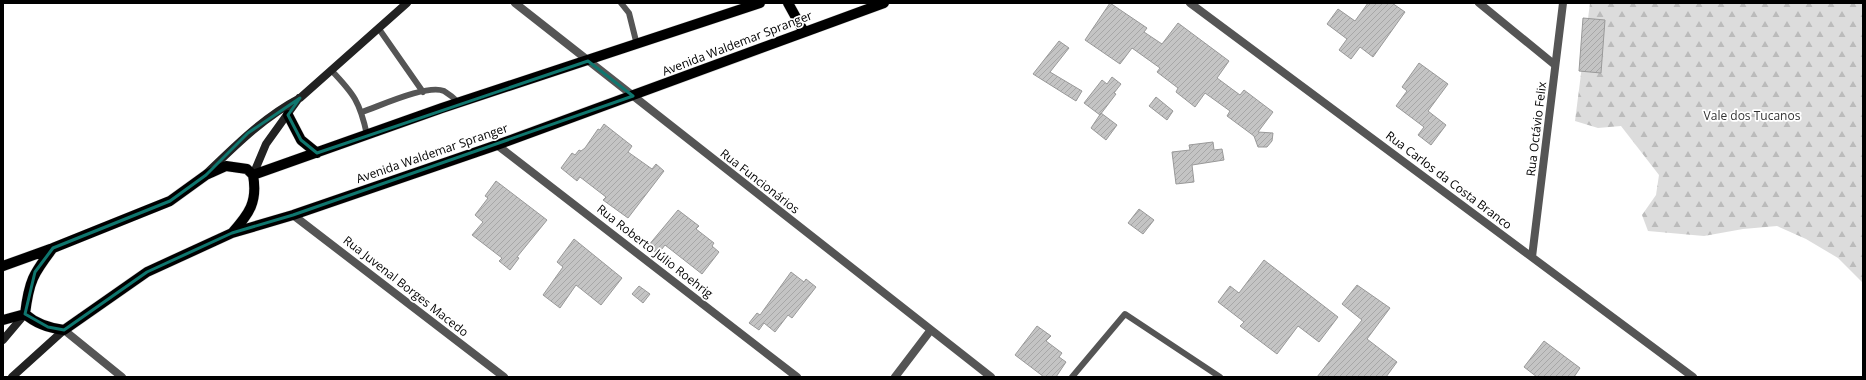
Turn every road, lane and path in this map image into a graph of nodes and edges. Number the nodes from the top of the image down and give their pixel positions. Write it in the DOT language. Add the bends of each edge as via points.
graph roads {
  1 [pos="407,3"];
  2 [pos="515,3"];
  3 [pos="621,3"];
  4 [pos="760,3"];
  5 [pos="788,3"];
  6 [pos="884,3"];
  7 [pos="1190,3"];
  8 [pos="1479,3"];
  9 [pos="1563,3"];
  10 [pos="379,29"];
  11 [pos="804,32"];
  12 [pos="637,45"];
  13 [pos="588,61"];
  14 [pos="1555,66"];
  15 [pos="331,70"];
  16 [pos="423,92"];
  17 [pos="633,96"];
  18 [pos="300,98"];
  19 [pos="459,103"];
  20 [pos="362,112"];
  21 [pos="288,115"];
  22 [pos="366,135"];
  23 [pos="497,145"];
  24 [pos="317,152"];
  25 [pos="206,175"];
  26 [pos="253,175"];
  27 [pos="293,215"];
  28 [pos="232,233"];
  29 [pos="53,248"];
  30 [pos="1532,257"];
  31 [pos="3,266"];
  32 [pos="25,314"];
  33 [pos="3,320"];
  34 [pos="64,330"];
  35 [pos="930,331"];
  36 [pos="3,340"];
  37 [pos="12,377"];
  38 [pos="122,377"];
  39 [pos="504,377"];
  40 [pos="797,377"];
  41 [pos="895,377"];
  42 [pos="991,377"];
  43 [pos="1072,377"];
  44 [pos="1220,377"];
  45 [pos="1693,377"];
  1 -- 10 [label="street"];
  2 -- 13 [label="street, Rua Funcionários"];
  3 -- 12 [label="lane" via="629,13"];
  4 -- 12 [label="main road"];
  5 -- 11 [label="main road"];
  6 -- 11 [label="main road, Avenida Waldemar Spranger"];
  7 -- 30 [label="street, Rua Carlos da Costa Branco"];
  8 -- 14 [label="street"];
  9 -- 14 [label="street, Rua Octávio Felix"];
  10 -- 15 [label="street"];
  10 -- 16 [label="lane"];
  11 -- 17 [label="main road, Avenida Waldemar Spranger"];
  12 -- 13 [label="main road"];
  13 -- 17 [label="street, Rua Funcionários"];
  13 -- 19 [label="main road"];
  14 -- 30 [label="street, Rua Octávio Felix"];
  15 -- 18 [label="street"];
  15 -- 20 [label="lane" via="351,90"];
  16 -- 19 [label="lane" via="444,92"];
  16 -- 20 [label="lane"];
  17 -- 23 [label="main road, Avenida Waldemar Spranger"];
  17 -- 35 [label="street, Rua Funcionários"];
  18 -- 21 [label="street"];
  18 -- 25 [label="street" via="283,106 248,132"];
  19 -- 22 [label="main road"];
  20 -- 22 [label="lane"];
  21 -- 24 [label="main road" via="301,140"];
  21 -- 26 [label="street" via="266,144"];
  22 -- 24 [label="main road"];
  23 -- 27 [label="main road, Avenida Waldemar Spranger"];
  23 -- 40 [label="street, Rua Roberto Júlio Roehrig"];
  24 -- 26 [label="main road"];
  25 -- 26 [label="main road" via="226,166 247,169"];
  25 -- 29 [label="main road" via="170,201"];
  26 -- 28 [label="main road" via="254,200 248,214"];
  27 -- 28 [label="main road, Avenida Waldemar Spranger"];
  27 -- 39 [label="street, Rua Juvenal Borges Macedo"];
  28 -- 34 [label="main road, Avenida Waldemar Spranger" via="147,272"];
  29 -- 31 [label="main road"];
  29 -- 32 [label="main road" via="35,272 27,292"];
  30 -- 45 [label="street, Rua Carlos da Costa Branco"];
  32 -- 33 [label="main road"];
  32 -- 34 [label="main road" via="31,320 48,327"];
  32 -- 36 [label="street"];
  34 -- 37 [label="street"];
  34 -- 38 [label="street"];
  35 -- 41 [label="street"];
  35 -- 42 [label="street, Rua Funcionários"];
  43 -- 44 [label="lane" via="1125,314"];
}
